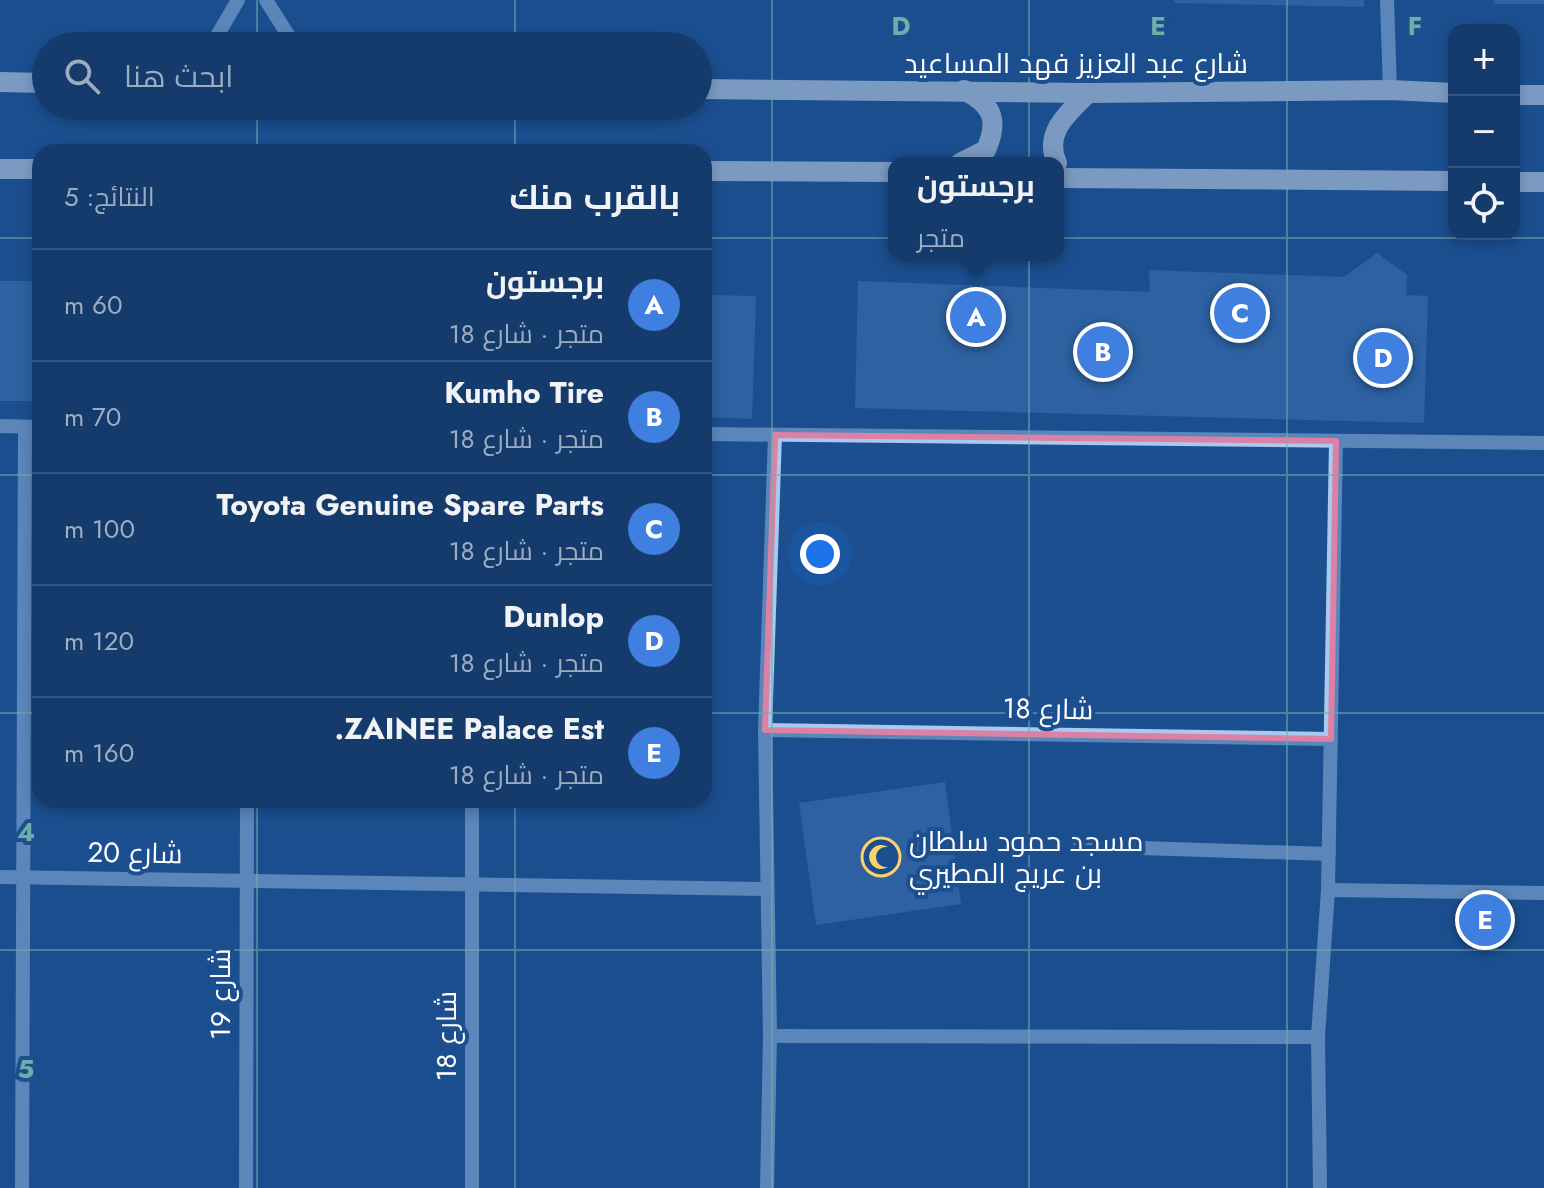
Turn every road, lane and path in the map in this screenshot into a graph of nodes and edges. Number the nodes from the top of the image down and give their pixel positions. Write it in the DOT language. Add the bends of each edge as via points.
graph roads {
  1 [pos="238,0"];
  2 [pos="266,0"];
  3 [pos="1387,0"];
  4 [pos="219,32"];
  5 [pos="286,32"];
  6 [pos="0,82"];
  7 [pos="32,83"];
  8 [pos="712,89"];
  9 [pos="964,90"];
  10 [pos="1390,90"];
  11 [pos="1088,93"];
  12 [pos="1448,93"];
  13 [pos="1520,95"];
  14 [pos="1544,95"];
  15 [pos="972,157"];
  16 [pos="1055,157"];
  17 [pos="0,169"];
  18 [pos="32,169"];
  19 [pos="712,171"];
  20 [pos="1064,171"];
  21 [pos="888,172"];
  22 [pos="1448,181"];
  23 [pos="1520,182"];
  24 [pos="1544,182"];
  25 [pos="0,426"];
  26 [pos="32,427"];
  27 [pos="712,434"];
  28 [pos="775,435"];
  29 [pos="1336,441"];
  30 [pos="1544,443"];
  31 [pos="765,730"];
  32 [pos="1331,739"];
  33 [pos="247,808"];
  34 [pos="472,808"];
  35 [pos="1080,846"];
  36 [pos="1329,854"];
  37 [pos="0,877"];
  38 [pos="22,877"];
  39 [pos="247,881"];
  40 [pos="471,885"];
  41 [pos="767,889"];
  42 [pos="1328,890"];
  43 [pos="1544,893"];
  44 [pos="770,1036"];
  45 [pos="1318,1037"];
  46 [pos="22,1188"];
  47 [pos="246,1188"];
  48 [pos="472,1188"];
  49 [pos="767,1188"];
  50 [pos="1320,1188"];
  1 -- 4 [label="street"];
  2 -- 5 [label="street"];
  3 -- 10 [label="street"];
  6 -- 7 [label="main road"];
  8 -- 9 [label="main road, شارع عبد العزيز فهد المساعيد"];
  9 -- 11 [label="main road, شارع عبد العزيز فهد المساعيد"];
  9 -- 15 [label="main road" via="981,99 994,132 986,150"];
  10 -- 11 [label="main road, شارع عبد العزيز فهد المساعيد"];
  10 -- 12 [label="main road, شارع عبد العزيز فهد المساعيد"];
  11 -- 16 [label="main road" via="1053,134"];
  13 -- 14 [label="main road"];
  17 -- 18 [label="main road"];
  19 -- 21 [label="main road"];
  20 -- 22 [label="main road"];
  23 -- 24 [label="main road"];
  25 -- 26 [label="street"];
  26 -- 38 [label="street"];
  27 -- 28 [label="street"];
  28 -- 29 [label="street"];
  28 -- 31 [label="street"];
  29 -- 30 [label="street"];
  29 -- 32 [label="street"];
  31 -- 32 [label="street, شارع 18"];
  31 -- 41 [label="street"];
  32 -- 36 [label="street"];
  33 -- 39 [label="street, شارع 19"];
  34 -- 40 [label="street, شارع 18"];
  35 -- 36 [label="street"];
  36 -- 42 [label="street"];
  37 -- 38 [label="street, شارع 20"];
  38 -- 39 [label="street, شارع 20"];
  38 -- 46 [label="street"];
  39 -- 40 [label="street"];
  39 -- 47 [label="street, شارع 19"];
  40 -- 41 [label="street"];
  40 -- 48 [label="street, شارع 18"];
  41 -- 44 [label="street"];
  42 -- 43 [label="street"];
  42 -- 45 [label="street"];
  44 -- 45 [label="street"];
  44 -- 49 [label="street"];
  45 -- 50 [label="street"];
}
